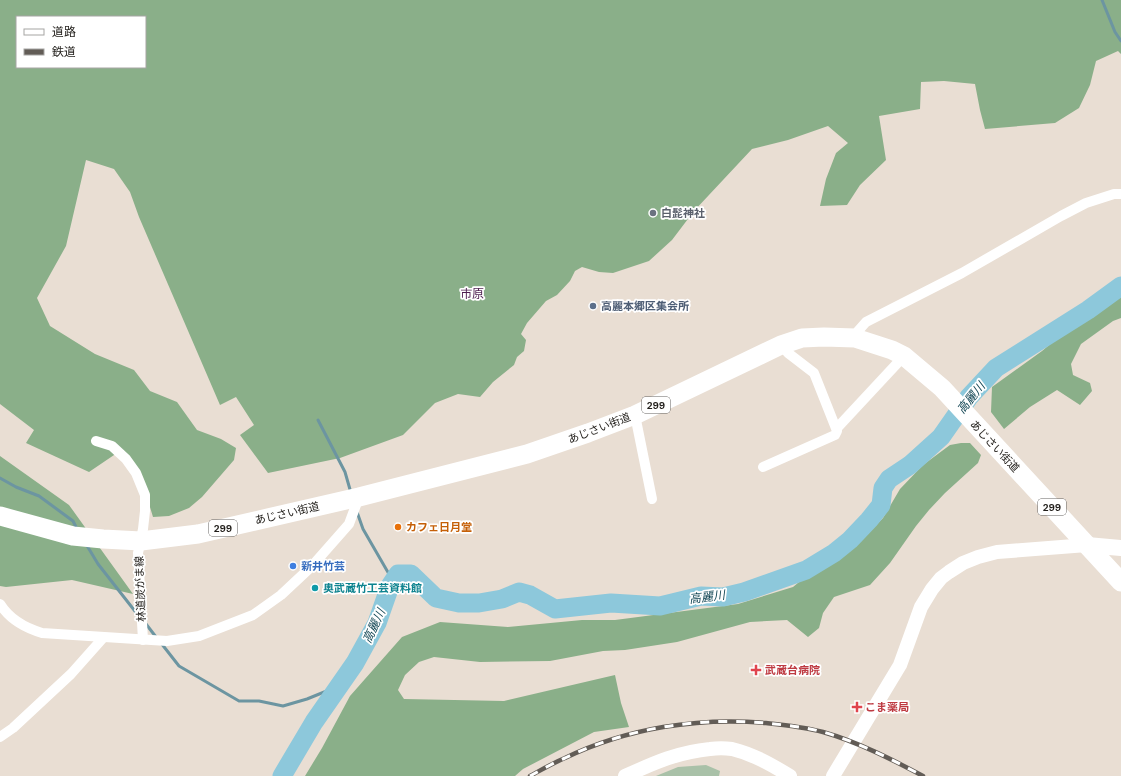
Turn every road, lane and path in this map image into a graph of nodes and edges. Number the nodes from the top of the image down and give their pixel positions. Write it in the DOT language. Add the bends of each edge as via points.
graph roads {
  1 [pos="1121,194"];
  2 [pos="855,338"];
  3 [pos="781,345"];
  4 [pos="904,356"];
  5 [pos="635,415"];
  6 [pos="837,428"];
  7 [pos="96,441"];
  8 [pos="763,467"];
  9 [pos="355,498"];
  10 [pos="652,498"];
  11 [pos="0,516"];
  12 [pos="141,541"];
  13 [pos="1087,545"];
  14 [pos="1121,548"];
  15 [pos="1121,582"];
  16 [pos="0,604"];
  17 [pos="102,638"];
  18 [pos="142,640"];
  19 [pos="0,737"];
  20 [pos="625,776"];
  21 [pos="790,776"];
  22 [pos="833,776"];
  1 -- 2 [label="street" via="1086,203 1061,216 962,273 866,322"];
  2 -- 3 [label="highway, あじさい街道 / 299" via="802,338"];
  2 -- 4 [label="highway, あじさい街道 / 299"];
  3 -- 5 [label="highway, あじさい街道 / 299"];
  3 -- 6 [label="street" via="814,373"];
  4 -- 6 [label="street"];
  4 -- 13 [label="highway, あじさい街道 / 299" via="942,388"];
  5 -- 9 [label="highway, あじさい街道 / 299" via="527,454"];
  5 -- 10 [label="street"];
  6 -- 8 [label="street" via="835,435"];
  7 -- 12 [label="street, 林道炭がま線" via="112,446 136,473 145,495"];
  9 -- 12 [label="highway, あじさい街道 / 299" via="198,534"];
  9 -- 18 [label="street" via="349,524 312,566 281,595 253,615 199,636 167,641"];
  11 -- 12 [label="highway, あじさい街道 / 299" via="73,536"];
  12 -- 18 [label="street, 林道炭がま線" via="138,553"];
  13 -- 14 [label="main road"];
  13 -- 15 [label="highway, あじさい街道 / 299"];
  13 -- 22 [label="street" via="997,552 963,563 941,578 921,607 900,665"];
  16 -- 17 [label="street" via="16,622 27,628 42,633"];
  17 -- 18 [label="street"];
  17 -- 19 [label="street" via="71,674"];
  20 -- 21 [label="street" via="680,753 713,748 748,754"];
}
